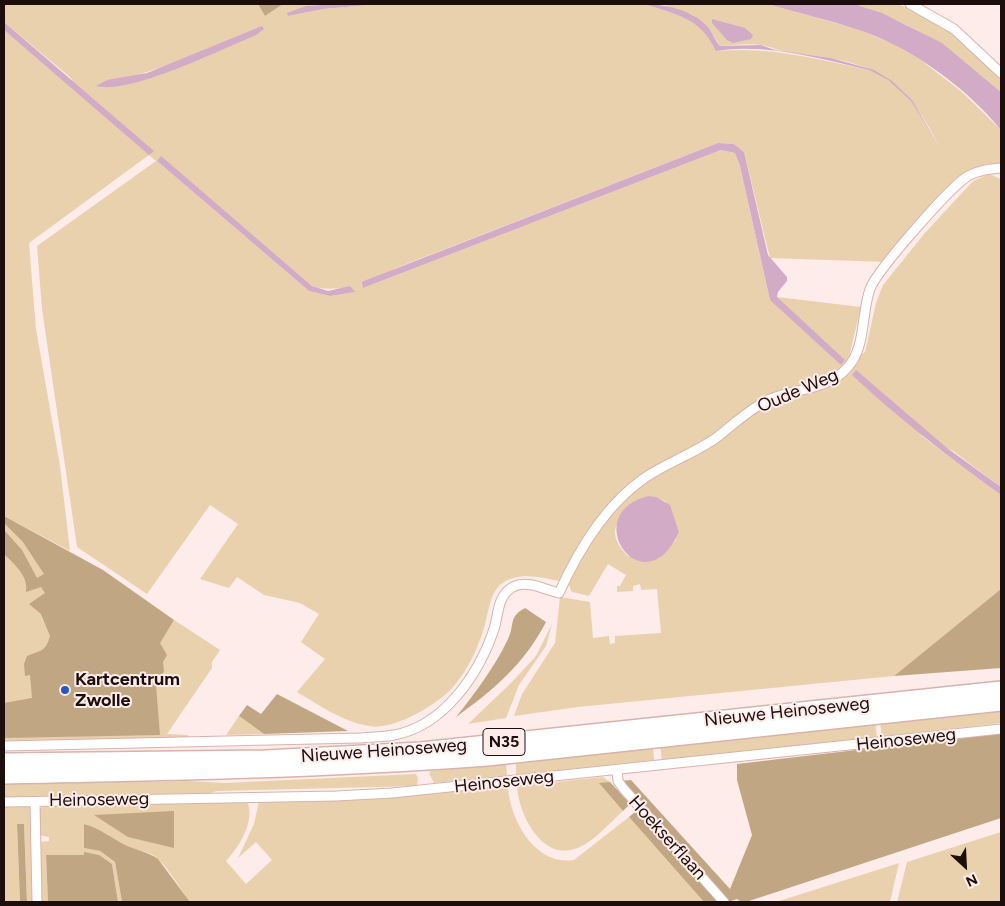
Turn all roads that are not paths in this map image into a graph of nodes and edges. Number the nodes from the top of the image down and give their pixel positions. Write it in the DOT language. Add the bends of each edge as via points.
graph roads {
  1 [pos="910,4"];
  2 [pos="1001,73"];
  3 [pos="1001,168"];
  4 [pos="1001,689"];
  5 [pos="1001,703"];
  6 [pos="1001,729"];
  7 [pos="4,746"];
  8 [pos="4,762"];
  9 [pos="617,770"];
  10 [pos="4,776"];
  11 [pos="4,802"];
  12 [pos="35,802"];
  13 [pos="37,902"];
  14 [pos="724,902"];
  1 -- 2 [label="street" via="954,29"];
  3 -- 7 [label="street, Oude Weg" via="981,170 958,183 885,266 871,288 855,356 847,369 822,384 770,399 716,438 644,478 604,517 559,593 524,584 509,590 501,601 486,652 475,674 439,713 395,735 258,742"];
  4 -- 8 [label="highway, Nieuwe Heinoseweg / N35" via="421,750 265,758"];
  5 -- 10 [label="highway, Nieuwe Heinoseweg / N35" via="405,764 293,770"];
  6 -- 9 [label="street, Heinoseweg"];
  9 -- 12 [label="street, Heinoseweg" via="428,790 336,796"];
  9 -- 14 [label="street, Hoekserflaan" via="618,781 623,788"];
  11 -- 12 [label="street, Heinoseweg"];
  12 -- 13 [label="street"];
}
